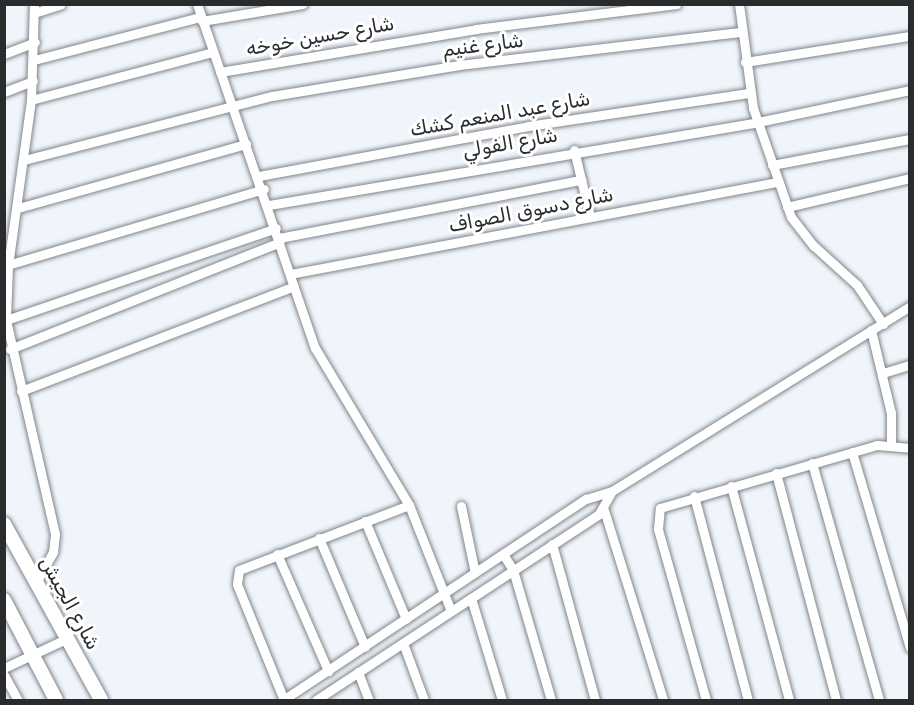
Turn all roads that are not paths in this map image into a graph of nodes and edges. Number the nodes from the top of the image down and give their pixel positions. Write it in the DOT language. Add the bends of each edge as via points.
graph roads {
  1 [pos="62,4"];
  2 [pos="197,4"];
  3 [pos="303,4"];
  4 [pos="676,4"];
  5 [pos="739,4"];
  6 [pos="34,9"];
  7 [pos="201,19"];
  8 [pos="742,32"];
  9 [pos="909,36"];
  10 [pos="35,42"];
  11 [pos="213,52"];
  12 [pos="4,54"];
  13 [pos="34,60"];
  14 [pos="745,62"];
  15 [pos="220,72"];
  16 [pos="33,81"];
  17 [pos="909,90"];
  18 [pos="4,92"];
  19 [pos="749,93"];
  20 [pos="32,100"];
  21 [pos="231,105"];
  22 [pos="758,122"];
  23 [pos="909,139"];
  24 [pos="246,144"];
  25 [pos="574,150"];
  26 [pos="24,160"];
  27 [pos="772,165"];
  28 [pos="259,176"];
  29 [pos="909,178"];
  30 [pos="581,180"];
  31 [pos="778,182"];
  32 [pos="264,189"];
  33 [pos="269,205"];
  34 [pos="787,207"];
  35 [pos="18,208"];
  36 [pos="590,217"];
  37 [pos="276,228"];
  38 [pos="280,240"];
  39 [pos="6,266"];
  40 [pos="290,274"];
  41 [pos="294,286"];
  42 [pos="909,306"];
  43 [pos="6,320"];
  44 [pos="883,324"];
  45 [pos="871,330"];
  46 [pos="10,349"];
  47 [pos="909,365"];
  48 [pos="883,373"];
  49 [pos="21,391"];
  50 [pos="891,443"];
  51 [pos="909,448"];
  52 [pos="852,452"];
  53 [pos="812,463"];
  54 [pos="776,473"];
  55 [pos="731,486"];
  56 [pos="612,491"];
  57 [pos="694,496"];
  58 [pos="409,505"];
  59 [pos="461,506"];
  60 [pos="604,510"];
  61 [pos="364,521"];
  62 [pos="4,524"];
  63 [pos="319,538"];
  64 [pos="552,544"];
  65 [pos="277,554"];
  66 [pos="503,554"];
  67 [pos="513,570"];
  68 [pos="475,573"];
  69 [pos="36,583"];
  70 [pos="444,594"];
  71 [pos="471,598"];
  72 [pos="4,600"];
  73 [pos="451,611"];
  74 [pos="406,619"];
  75 [pos="66,639"];
  76 [pos="403,643"];
  77 [pos="365,646"];
  78 [pos="909,648"];
  79 [pos="33,655"];
  80 [pos="4,668"];
  81 [pos="328,671"];
  82 [pos="358,672"];
  83 [pos="4,675"];
  84 [pos="18,700"];
  85 [pos="56,700"];
  86 [pos="101,700"];
  87 [pos="284,700"];
  88 [pos="316,700"];
  89 [pos="369,700"];
  90 [pos="424,700"];
  91 [pos="502,700"];
  92 [pos="551,700"];
  93 [pos="595,700"];
  94 [pos="663,700"];
  95 [pos="706,700"];
  96 [pos="748,700"];
  97 [pos="789,700"];
  98 [pos="836,700"];
  99 [pos="879,700"];
  1 -- 6 [label="street"];
  2 -- 7 [label="street"];
  3 -- 7 [label="street"];
  4 -- 15 [label="street, شارع حسين خوخه" via="476,29"];
  5 -- 8 [label="street"];
  6 -- 10 [label="street"];
  7 -- 11 [label="street"];
  7 -- 13 [label="street"];
  8 -- 14 [label="street"];
  8 -- 21 [label="street, شارع غنيم" via="459,65"];
  9 -- 14 [label="street"];
  10 -- 12 [label="street"];
  10 -- 13 [label="street"];
  11 -- 15 [label="street"];
  11 -- 20 [label="street"];
  13 -- 16 [label="street"];
  14 -- 19 [label="street"];
  15 -- 21 [label="street"];
  16 -- 18 [label="street"];
  16 -- 20 [label="street"];
  17 -- 22 [label="street, شارع الفولي"];
  19 -- 22 [label="street"];
  19 -- 28 [label="street, شارع عبد المنعم كشك" via="528,126"];
  20 -- 26 [label="street"];
  21 -- 24 [label="street"];
  21 -- 26 [label="street, شارع غنيم"];
  22 -- 25 [label="street, شارع الفولي"];
  22 -- 27 [label="street"];
  23 -- 27 [label="street"];
  24 -- 28 [label="street"];
  24 -- 35 [label="street"];
  25 -- 30 [label="street"];
  25 -- 33 [label="street, شارع الفولي"];
  26 -- 35 [label="street"];
  27 -- 31 [label="street"];
  28 -- 32 [label="street"];
  29 -- 34 [label="street"];
  30 -- 36 [label="street"];
  30 -- 38 [label="street"];
  31 -- 34 [label="street"];
  31 -- 36 [label="street, شارع دسوق الصواف"];
  32 -- 33 [label="street"];
  32 -- 39 [label="street"];
  33 -- 37 [label="street"];
  34 -- 44 [label="street" via="798,230 857,285"];
  35 -- 39 [label="street"];
  36 -- 40 [label="street, شارع دسوق الصواف"];
  37 -- 38 [label="street"];
  37 -- 43 [label="street"];
  38 -- 40 [label="street"];
  38 -- 46 [label="street"];
  39 -- 43 [label="street"];
  40 -- 41 [label="street"];
  41 -- 49 [label="street"];
  41 -- 58 [label="street" via="315,348"];
  42 -- 44 [label="street"];
  43 -- 46 [label="street"];
  44 -- 45 [label="street"];
  45 -- 48 [label="street"];
  45 -- 56 [label="street"];
  46 -- 49 [label="street"];
  47 -- 48 [label="street"];
  48 -- 50 [label="street"];
  49 -- 69 [label="street" via="55,534 53,552"];
  50 -- 51 [label="street"];
  50 -- 52 [label="street"];
  52 -- 53 [label="street"];
  52 -- 78 [label="street"];
  53 -- 54 [label="street"];
  53 -- 99 [label="street"];
  54 -- 55 [label="street"];
  54 -- 98 [label="street"];
  55 -- 57 [label="street"];
  55 -- 97 [label="street"];
  56 -- 60 [label="street"];
  56 -- 66 [label="street" via="592,495"];
  57 -- 95 [label="street" via="660,508 656,522"];
  57 -- 96 [label="street"];
  58 -- 61 [label="street"];
  58 -- 70 [label="street"];
  59 -- 68 [label="street"];
  60 -- 64 [label="street"];
  60 -- 94 [label="street"];
  61 -- 63 [label="street"];
  61 -- 74 [label="street"];
  62 -- 69 [label="main road, شارع الجيش"];
  63 -- 65 [label="street"];
  63 -- 77 [label="street"];
  64 -- 67 [label="street"];
  64 -- 93 [label="street"];
  65 -- 81 [label="street"];
  65 -- 87 [label="street" via="243,567 236,579"];
  66 -- 67 [label="street"];
  66 -- 68 [label="street"];
  67 -- 71 [label="street"];
  67 -- 92 [label="street"];
  68 -- 70 [label="street"];
  69 -- 75 [label="main road, شارع الجيش"];
  70 -- 73 [label="street"];
  70 -- 74 [label="street"];
  71 -- 73 [label="street"];
  71 -- 91 [label="street"];
  72 -- 79 [label="main road"];
  73 -- 76 [label="street"];
  74 -- 77 [label="street"];
  75 -- 79 [label="street"];
  75 -- 86 [label="main road, شارع الجيش"];
  76 -- 82 [label="street"];
  76 -- 90 [label="street"];
  77 -- 81 [label="street"];
  79 -- 80 [label="street"];
  79 -- 85 [label="main road"];
  81 -- 87 [label="street"];
  82 -- 88 [label="street"];
  82 -- 89 [label="street"];
  83 -- 84 [label="street"];
}
